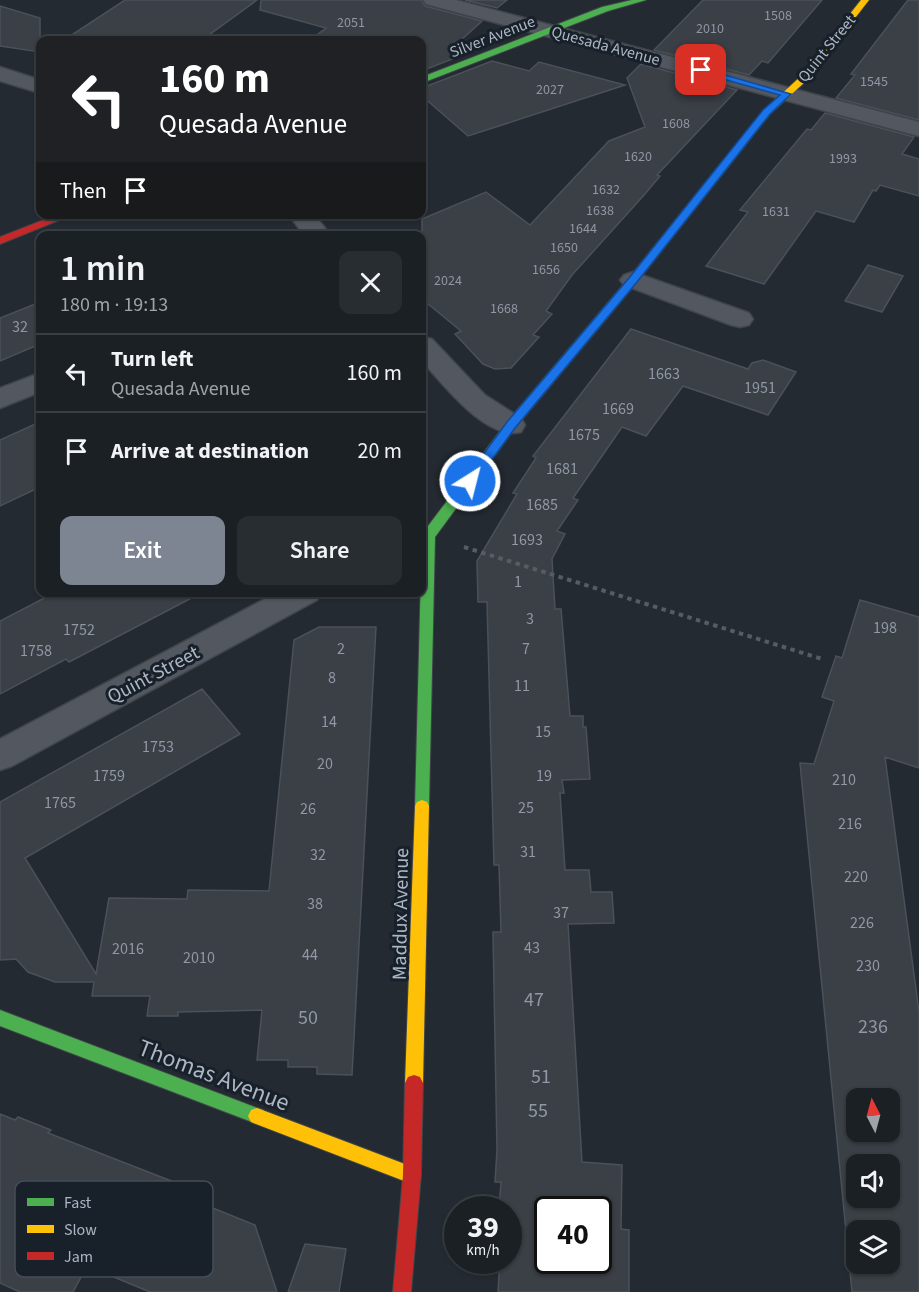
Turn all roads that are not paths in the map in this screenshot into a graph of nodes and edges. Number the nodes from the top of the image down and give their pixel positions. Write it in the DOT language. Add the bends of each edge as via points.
graph roads {
  1 [pos="432,0"];
  2 [pos="642,0"];
  3 [pos="865,0"];
  4 [pos="552,30"];
  5 [pos="0,74"];
  6 [pos="426,78"];
  7 [pos="36,86"];
  8 [pos="786,94"];
  9 [pos="919,129"];
  10 [pos="56,219"];
  11 [pos="304,219"];
  12 [pos="315,231"];
  13 [pos="0,241"];
  14 [pos="633,280"];
  15 [pos="740,319"];
  16 [pos="426,349"];
  17 [pos="36,384"];
  18 [pos="0,399"];
  19 [pos="511,425"];
  20 [pos="426,537"];
  21 [pos="297,597"];
  22 [pos="424,597"];
  23 [pos="0,756"];
  24 [pos="0,1018"];
  25 [pos="412,1175"];
  26 [pos="402,1292"];
  1 -- 4 [label="street, Quesada Avenue"];
  2 -- 4 [label="street, Silver Avenue" via="605,9"];
  3 -- 8 [label="street, Quint Street" via="803,79"];
  4 -- 6 [label="street, Silver Avenue"];
  4 -- 8 [label="street, Quesada Avenue"];
  5 -- 7 [label="street"];
  8 -- 9 [label="street, Quesada Avenue"];
  8 -- 14 [label="street, Quint Street" via="766,112"];
  10 -- 13 [label="street"];
  11 -- 12 [label="street"];
  14 -- 15 [label="street"];
  14 -- 19 [label="street, Quint Street"];
  16 -- 19 [label="street" via="475,402"];
  17 -- 18 [label="street"];
  19 -- 20 [label="street, Quint Street"];
  21 -- 23 [label="street, Quint Street"];
  22 -- 25 [label="street, Maddux Avenue"];
  24 -- 25 [label="street, Thomas Avenue"];
  25 -- 26 [label="street, Maddux Avenue"];
}
